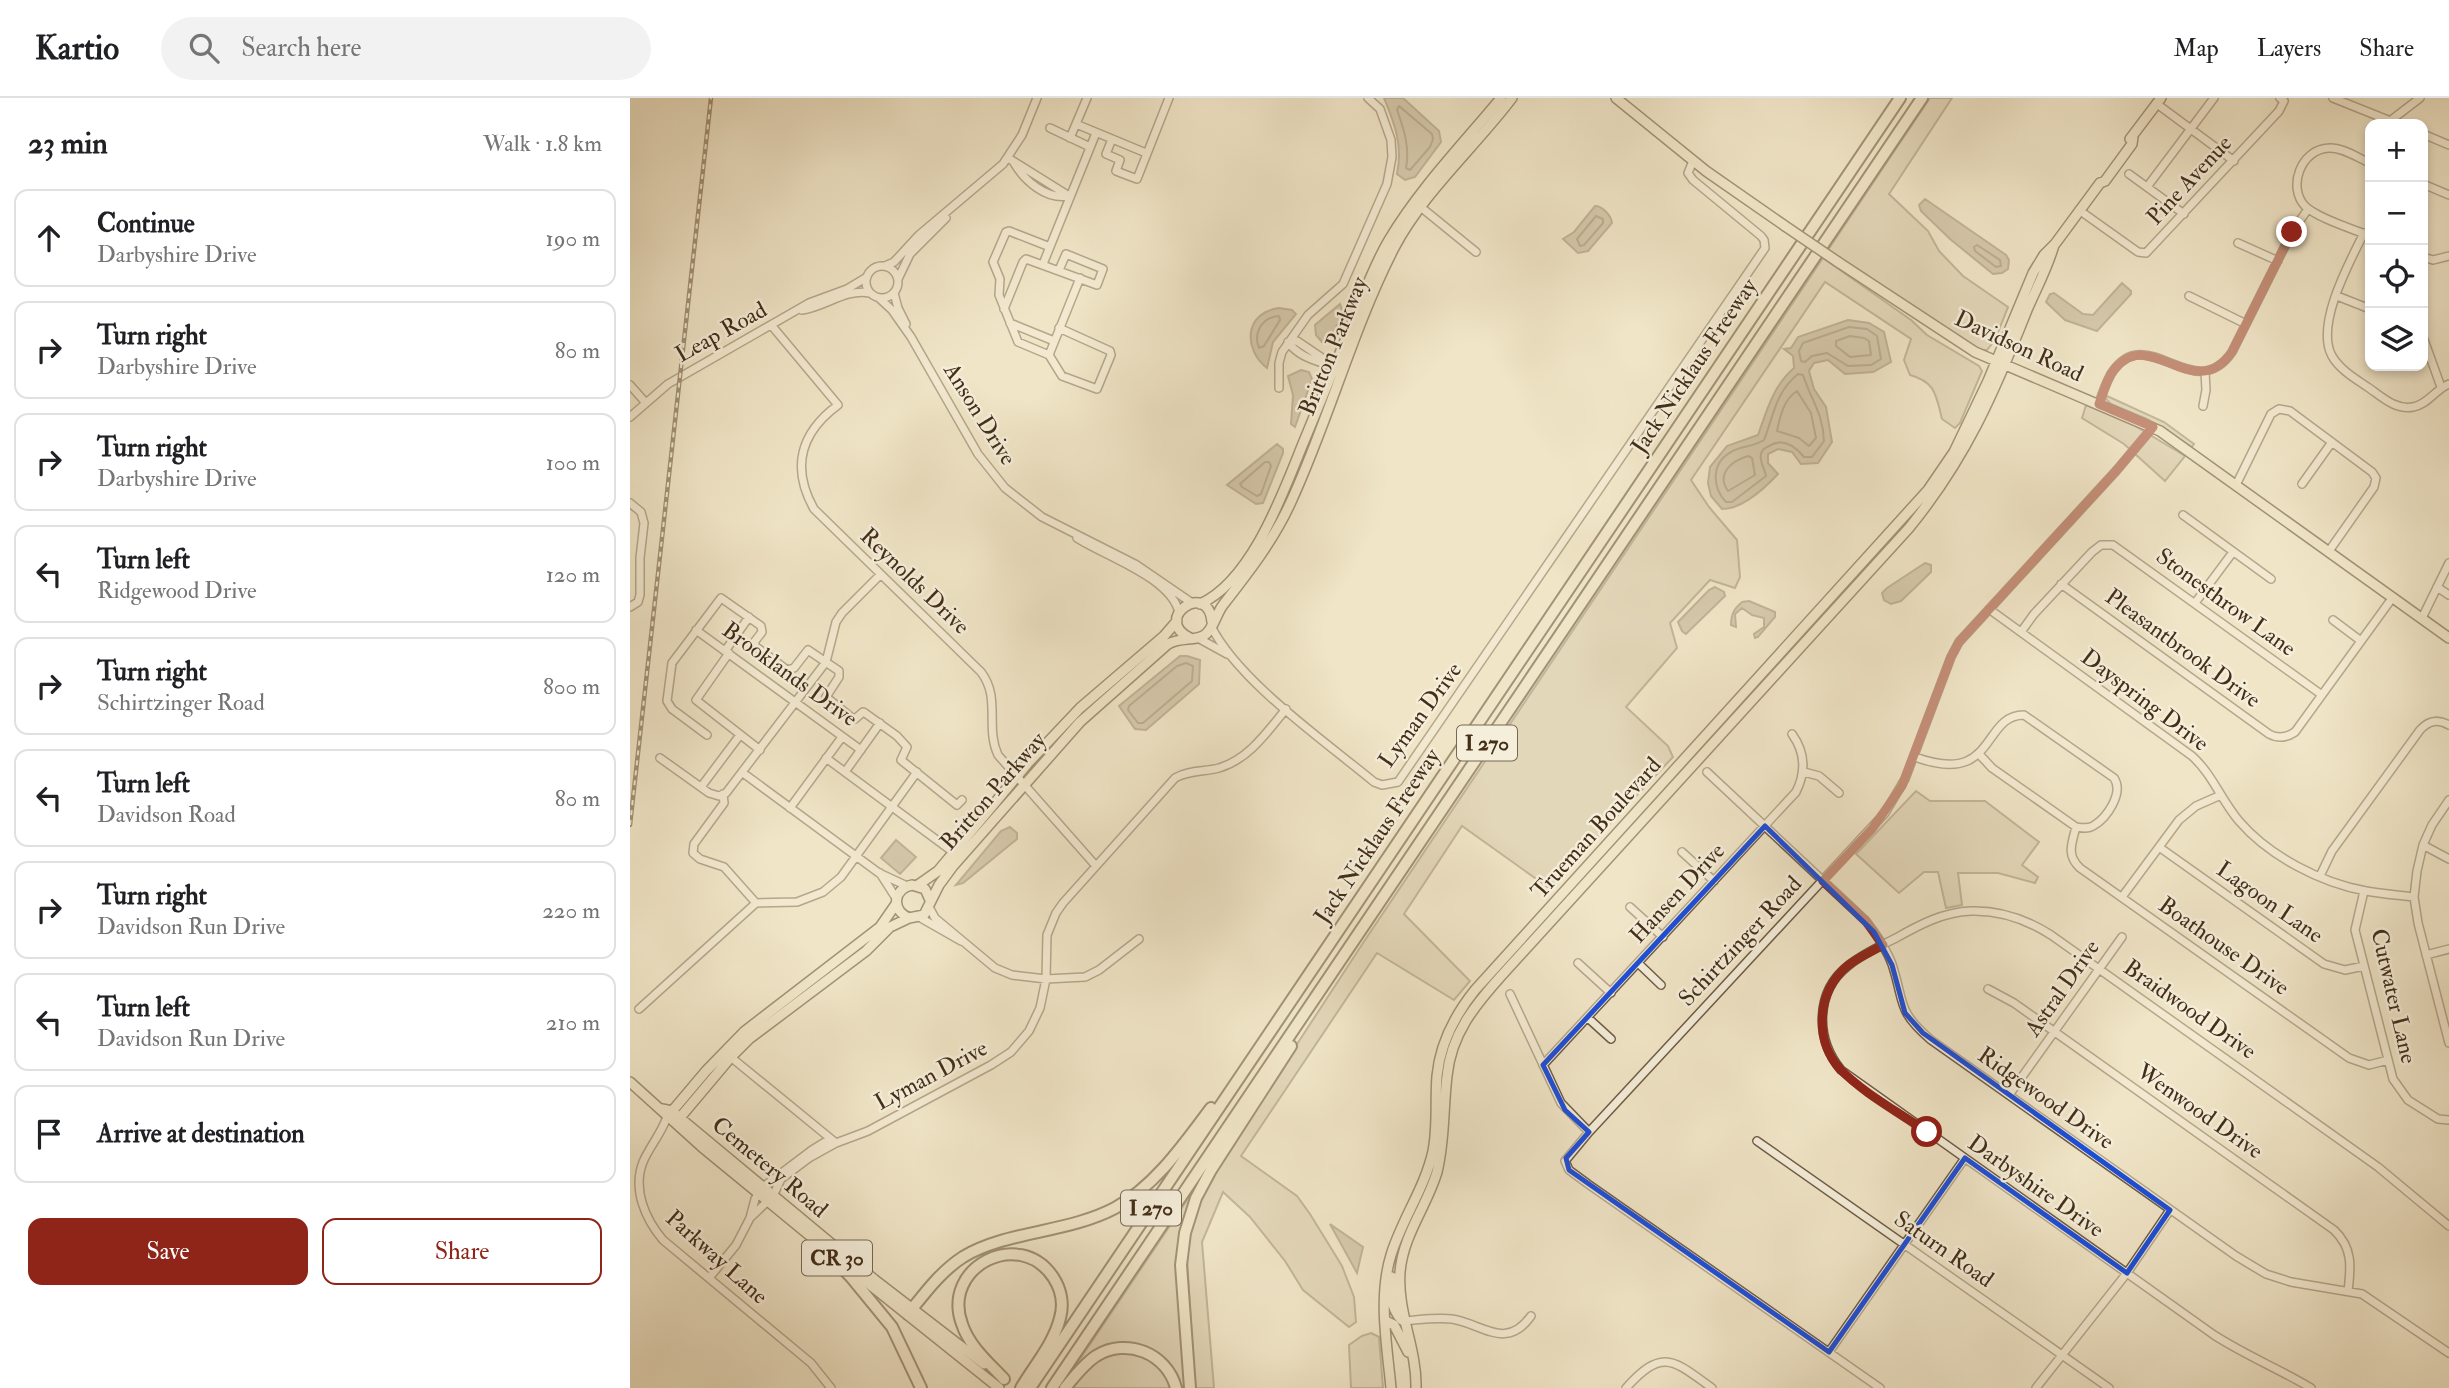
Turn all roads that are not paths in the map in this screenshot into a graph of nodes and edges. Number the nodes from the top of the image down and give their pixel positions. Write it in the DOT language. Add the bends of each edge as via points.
graph roads {
  1 [pos="1037,98"];
  2 [pos="1087,98"];
  3 [pos="1170,98"];
  4 [pos="1368,98"];
  5 [pos="1501,98"];
  6 [pos="1512,98"];
  7 [pos="1616,98"];
  8 [pos="1900,98"];
  9 [pos="1922,98"];
  10 [pos="2214,98"];
  11 [pos="2333,98"];
  12 [pos="2420,98"];
  13 [pos="2282,99"];
  14 [pos="2345,100"];
  15 [pos="2159,101"];
  16 [pos="2386,119"];
  17 [pos="2393,119"];
  18 [pos="1076,124"];
  19 [pos="1050,128"];
  20 [pos="2191,129"];
  21 [pos="1096,133"];
  22 [pos="2428,136"];
  23 [pos="1070,138"];
  24 [pos="1112,139"];
  25 [pos="2449,145"];
  26 [pos="1090,147"];
  27 [pos="1146,153"];
  28 [pos="1010,161"];
  29 [pos="1693,161"];
  30 [pos="2234,161"];
  31 [pos="2365,161"];
  32 [pos="2129,174"];
  33 [pos="2428,186"];
  34 [pos="2147,187"];
  35 [pos="2449,195"];
  36 [pos="1069,196"];
  37 [pos="1418,204"];
  38 [pos="952,209"];
  39 [pos="2308,209"];
  40 [pos="2079,210"];
  41 [pos="2184,214"];
  42 [pos="2365,234"];
  43 [pos="2365,238"];
  44 [pos="2238,243"];
  45 [pos="1050,247"];
  46 [pos="1476,252"];
  47 [pos="2449,256"];
  48 [pos="2428,258"];
  49 [pos="2278,261"];
  50 [pos="1043,264"];
  51 [pos="885,266"];
  52 [pos="1059,270"];
  53 [pos="867,277"];
  54 [pos="1080,278"];
  55 [pos="898,281"];
  56 [pos="870,293"];
  57 [pos="894,293"];
  58 [pos="2189,296"];
  59 [pos="2337,296"];
  60 [pos="879,298"];
  61 [pos="2367,308"];
  62 [pos="1004,309"];
  63 [pos="801,310"];
  64 [pos="1010,323"];
  65 [pos="2246,324"];
  66 [pos="772,326"];
  67 [pos="1059,328"];
  68 [pos="911,337"];
  69 [pos="1054,341"];
  70 [pos="1288,342"];
  71 [pos="2428,348"];
  72 [pos="1049,355"];
  73 [pos="2001,364"];
  74 [pos="1338,369"];
  75 [pos="2205,372"];
  76 [pos="630,385"];
  77 [pos="2445,386"];
  78 [pos="1279,388"];
  79 [pos="646,403"];
  80 [pos="2099,404"];
  81 [pos="2203,406"];
  82 [pos="630,417"];
  83 [pos="2153,427"];
  84 [pos="2332,442"];
  85 [pos="2302,484"];
  86 [pos="2236,485"];
  87 [pos="630,503"];
  88 [pos="2183,515"];
  89 [pos="1059,526"];
  90 [pos="2329,551"];
  91 [pos="2232,552"];
  92 [pos="630,556"];
  93 [pos="640,558"];
  94 [pos="2449,563"];
  95 [pos="880,575"];
  96 [pos="2271,579"];
  97 [pos="2061,584"];
  98 [pos="2437,587"];
  99 [pos="2449,595"];
  100 [pos="2393,597"];
  101 [pos="1196,603"];
  102 [pos="2195,603"];
  103 [pos="630,607"];
  104 [pos="1989,609"];
  105 [pos="748,617"];
  106 [pos="1178,617"];
  107 [pos="2422,618"];
  108 [pos="2333,620"];
  109 [pos="1212,624"];
  110 [pos="696,630"];
  111 [pos="2021,632"];
  112 [pos="1194,638"];
  113 [pos="2449,638"];
  114 [pos="2361,641"];
  115 [pos="727,652"];
  116 [pos="1228,654"];
  117 [pos="826,662"];
  118 [pos="2322,695"];
  119 [pos="796,702"];
  120 [pos="1286,709"];
  121 [pos="880,723"];
  122 [pos="2449,724"];
  123 [pos="1792,734"];
  124 [pos="707,735"];
  125 [pos="740,735"];
  126 [pos="842,737"];
  127 [pos="760,750"];
  128 [pos="861,750"];
  129 [pos="1979,754"];
  130 [pos="1914,757"];
  131 [pos="660,758"];
  132 [pos="826,758"];
  133 [pos="845,772"];
  134 [pos="917,772"];
  135 [pos="1707,772"];
  136 [pos="1804,772"];
  137 [pos="743,773"];
  138 [pos="1017,776"];
  139 [pos="1024,785"];
  140 [pos="701,787"];
  141 [pos="1839,793"];
  142 [pos="723,794"];
  143 [pos="2221,795"];
  144 [pos="962,800"];
  145 [pos="2449,800"];
  146 [pos="891,807"];
  147 [pos="790,808"];
  148 [pos="1765,826"];
  149 [pos="2076,827"];
  150 [pos="2423,845"];
  151 [pos="2159,847"];
  152 [pos="953,852"];
  153 [pos="1682,852"];
  154 [pos="855,855"];
  155 [pos="2449,859"];
  156 [pos="1096,866"];
  157 [pos="879,873"];
  158 [pos="2320,876"];
  159 [pos="1714,881"];
  160 [pos="1823,881"];
  161 [pos="918,885"];
  162 [pos="907,886"];
  163 [pos="2364,891"];
  164 [pos="2122,897"];
  165 [pos="2414,897"];
  166 [pos="896,901"];
  167 [pos="756,903"];
  168 [pos="930,904"];
  169 [pos="1630,907"];
  170 [pos="919,917"];
  171 [pos="909,918"];
  172 [pos="1662,937"];
  173 [pos="2122,937"];
  174 [pos="1139,939"];
  175 [pos="965,943"];
  176 [pos="1883,945"];
  177 [pos="2449,949"];
  178 [pos="2426,954"];
  179 [pos="1342,959"];
  180 [pos="1578,963"];
  181 [pos="1638,963"];
  182 [pos="2364,966"];
  183 [pos="2099,968"];
  184 [pos="1046,979"];
  185 [pos="1661,985"];
  186 [pos="1988,989"];
  187 [pos="1510,993"];
  188 [pos="1611,993"];
  189 [pos="639,1009"];
  190 [pos="1588,1018"];
  191 [pos="1272,1029"];
  192 [pos="2054,1032"];
  193 [pos="1611,1039"];
  194 [pos="2449,1043"];
  195 [pos="727,1054"];
  196 [pos="2388,1060"];
  197 [pos="1543,1065"];
  198 [pos="630,1082"];
  199 [pos="2009,1096"];
  200 [pos="671,1116"];
  201 [pos="2449,1120"];
  202 [pos="1589,1132"];
  203 [pos="1757,1141"];
  204 [pos="836,1143"];
  205 [pos="1965,1158"];
  206 [pos="761,1190"];
  207 [pos="770,1199"];
  208 [pos="2170,1210"];
  209 [pos="750,1217"];
  210 [pos="2449,1226"];
  211 [pos="815,1240"];
  212 [pos="1904,1244"];
  213 [pos="1390,1261"];
  214 [pos="2127,1273"];
  215 [pos="709,1278"];
  216 [pos="2348,1291"];
  217 [pos="910,1312"];
  218 [pos="1531,1317"];
  219 [pos="1386,1321"];
  220 [pos="1403,1321"];
  221 [pos="1829,1352"];
  222 [pos="2449,1353"];
  223 [pos="2062,1355"];
  224 [pos="1413,1362"];
  225 [pos="1001,1383"];
  226 [pos="831,1388"];
  227 [pos="921,1388"];
  228 [pos="1018,1388"];
  229 [pos="1030,1388"];
  230 [pos="1052,1388"];
  231 [pos="1065,1388"];
  232 [pos="1176,1388"];
  233 [pos="1189,1388"];
  234 [pos="1391,1388"];
  235 [pos="1416,1388"];
  236 [pos="1626,1388"];
  237 [pos="1712,1388"];
  238 [pos="1880,1388"];
  239 [pos="2036,1388"];
  240 [pos="2109,1388"];
  241 [pos="2311,1388"];
  1 -- 28 [label="street"];
  2 -- 18 [label="street"];
  3 -- 27 [label="street"];
  4 -- 70 [label="street" via="1380,110 1391,140 1387,184 1343,284 1308,315"];
  5 -- 37 [label="main road, Britton Parkway"];
  6 -- 37 [label="main road, Britton Parkway"];
  7 -- 29 [label="main road, Davidson Road"];
  8 -- 191 [label="highway, Jack Nicklaus Freeway / I 270"];
  9 -- 179 [label="highway, Jack Nicklaus Freeway / I 270"];
  10 -- 20 [label="street"];
  11 -- 14 [label="street"];
  12 -- 17 [label="street"];
  13 -- 30 [label="street, Pine Avenue" via="2278,111"];
  14 -- 16 [label="street"];
  15 -- 20 [label="street"];
  15 -- 40 [label="main road" via="2105,181"];
  18 -- 21 [label="street"];
  18 -- 23 [label="street"];
  19 -- 23 [label="street"];
  20 -- 30 [label="street"];
  20 -- 34 [label="street"];
  21 -- 24 [label="street"];
  21 -- 26 [label="street"];
  22 -- 25 [label="street"];
  23 -- 26 [label="street"];
  24 -- 27 [label="street"];
  24 -- 27 [label="street" via="1106,154 1120,160 1116,171 1137,179"];
  26 -- 36 [label="street"];
  28 -- 36 [label="street" via="1043,191 1060,198"];
  28 -- 38 [label="street"];
  29 -- 73 [label="main road, Davidson Road, bridge" via="1944,334"];
  29 -- 120 [label="street, Lyman Drive" via="1688,173 1693,180 1760,236 1765,248 1404,777 1390,786 1374,782"];
  30 -- 41 [label="street, Pine Avenue"];
  31 -- 39 [label="street" via="2331,148 2320,150 2302,167 2296,185"];
  32 -- 34 [label="street"];
  33 -- 35 [label="street"];
  34 -- 41 [label="street"];
  36 -- 45 [label="street"];
  37 -- 46 [label="street"];
  37 -- 74 [label="main road, Britton Parkway"];
  38 -- 51 [label="street"];
  38 -- 55 [label="street" via="910,254"];
  39 -- 42 [label="street"];
  39 -- 49 [label="street"];
  40 -- 41 [label="street, Pine Avenue" via="2146,253"];
  40 -- 73 [label="main road" via="2033,273"];
  43 -- 59 [label="street" via="2347,266"];
  44 -- 49 [label="street"];
  45 -- 50 [label="street"];
  45 -- 62 [label="street" via="1009,231 1003,235 993,262"];
  47 -- 48 [label="street"];
  49 -- 65 [label="street"];
  50 -- 52 [label="street"];
  50 -- 62 [label="street" via="1030,259 1023,262"];
  51 -- 53 [label="street" via="874,268"];
  51 -- 55 [label="street" via="894,271"];
  52 -- 54 [label="street"];
  52 -- 54 [label="street" via="1066,254 1102,269 1097,285"];
  53 -- 56 [label="street"];
  53 -- 63 [label="street, Leap Road"];
  54 -- 67 [label="street"];
  55 -- 57 [label="street"];
  56 -- 60 [label="street"];
  56 -- 63 [label="street, Leap Road" via="854,292"];
  57 -- 60 [label="street"];
  57 -- 68 [label="street, Anson Drive"];
  58 -- 65 [label="street"];
  59 -- 61 [label="street"];
  59 -- 77 [label="street" via="2326,340 2343,369 2393,405 2418,405"];
  60 -- 68 [label="street, Anson Drive"];
  62 -- 64 [label="street"];
  63 -- 66 [label="street, Leap Road"];
  64 -- 69 [label="street"];
  64 -- 72 [label="street" via="1018,342"];
  65 -- 75 [label="street" via="2227,359"];
  66 -- 79 [label="street, Leap Road" via="668,384"];
  66 -- 95 [label="street, Reynolds Drive" via="838,405 821,417 808,436 802,479 808,499"];
  67 -- 69 [label="street"];
  67 -- 72 [label="street" via="1110,351 1099,386 1093,390 1062,376"];
  68 -- 89 [label="street, Anson Drive" via="988,469 1024,505"];
  69 -- 72 [label="street"];
  70 -- 74 [label="street" via="1297,341"];
  70 -- 78 [label="street" via="1279,363"];
  71 -- 77 [label="street"];
  73 -- 80 [label="main road, Davidson Road"];
  73 -- 213 [label="main road, Trueman Boulevard" via="1928,490 1463,1006 1440,1061 1427,1172"];
  73 -- 220 [label="main road, Trueman Boulevard" via="1960,458 1909,528 1465,1019 1452,1048 1443,1149 1436,1176 1403,1250"];
  74 -- 101 [label="main road, Britton Parkway" via="1261,538 1228,585"];
  74 -- 109 [label="main road, Britton Parkway" via="1290,504 1255,565"];
  75 -- 80 [label="street" via="2189,371 2152,355 2134,355 2112,372"];
  75 -- 81 [label="street"];
  76 -- 79 [label="street"];
  79 -- 82 [label="street, Leap Road"];
  80 -- 83 [label="main road, Davidson Road"];
  83 -- 86 [label="main road, Davidson Road"];
  83 -- 104 [label="street, Schirtzinger Road"];
  84 -- 85 [label="street"];
  84 -- 86 [label="street" via="2290,411 2274,411"];
  84 -- 90 [label="street" via="2372,472 2376,481"];
  86 -- 90 [label="main road, Davidson Road"];
  87 -- 93 [label="street" via="641,512 644,523"];
  88 -- 91 [label="street"];
  89 -- 101 [label="street, Anson Drive" via="1135,564"];
  89 -- 106 [label="street, Anson Drive" via="1149,579 1172,598"];
  90 -- 100 [label="main road, Davidson Road"];
  91 -- 96 [label="street"];
  91 -- 102 [label="street"];
  92 -- 93 [label="street"];
  93 -- 103 [label="street" via="640,595"];
  94 -- 98 [label="street"];
  95 -- 117 [label="street" via="836,622"];
  95 -- 138 [label="street, Reynolds Drive" via="985,677 993,696 994,744"];
  97 -- 102 [label="street, Stonesthrow Lane" via="2095,549 2105,545 2122,550"];
  97 -- 111 [label="street"];
  97 -- 118 [label="street, Pleasantbrook Drive" via="2269,734 2284,737 2295,732"];
  98 -- 99 [label="street"];
  98 -- 107 [label="street"];
  100 -- 107 [label="main road, Davidson Road"];
  100 -- 114 [label="street"];
  101 -- 106 [label="main road" via="1184,606"];
  101 -- 109 [label="main road" via="1209,611"];
  102 -- 118 [label="street, Stonesthrow Lane"];
  104 -- 111 [label="street, Dayspring Drive"];
  104 -- 130 [label="street, Schirtzinger Road" via="1956,647"];
  105 -- 110 [label="street" via="721,598"];
  105 -- 115 [label="street"];
  105 -- 117 [label="street" via="762,629 755,646 787,670 808,650"];
  106 -- 112 [label="main road" via="1180,631"];
  106 -- 138 [label="main road, Britton Parkway" via="1164,636 1080,708"];
  107 -- 113 [label="main road, Davidson Road"];
  108 -- 114 [label="street"];
  109 -- 112 [label="main road" via="1205,635"];
  109 -- 116 [label="street"];
  110 -- 115 [label="street, Brooklands Drive"];
  110 -- 124 [label="street" via="672,663 667,701 671,709"];
  111 -- 143 [label="street, Dayspring Drive" via="2192,757 2209,773"];
  112 -- 116 [label="street"];
  112 -- 139 [label="main road, Britton Parkway" via="1168,644 1113,691"];
  114 -- 118 [label="street"];
  115 -- 119 [label="street, Brooklands Drive"];
  115 -- 125 [label="street" via="696,700"];
  116 -- 120 [label="street"];
  117 -- 119 [label="street"];
  117 -- 121 [label="street" via="840,674 826,697 852,718 863,712"];
  119 -- 126 [label="street, Brooklands Drive"];
  119 -- 127 [label="street"];
  120 -- 156 [label="street, Lyman Drive" via="1242,757 1222,767 1175,778"];
  121 -- 128 [label="street"];
  121 -- 134 [label="street" via="906,744 901,760"];
  122 -- 158 [label="street" via="2434,721 2420,730 2332,851"];
  123 -- 136 [label="street" via="1802,754"];
  125 -- 127 [label="street"];
  125 -- 140 [label="street"];
  126 -- 128 [label="street, Brooklands Drive"];
  126 -- 132 [label="street"];
  127 -- 137 [label="street"];
  128 -- 133 [label="street"];
  129 -- 130 [label="street" via="1950,765"];
  129 -- 149 [label="street"];
  129 -- 149 [label="street" via="2003,723 2024,715 2114,778 2116,799 2095,825"];
  130 -- 160 [label="street, Schirtzinger Road" via="1885,813"];
  131 -- 140 [label="street"];
  132 -- 133 [label="street, Brooklands Drive"];
  132 -- 147 [label="street"];
  133 -- 146 [label="street, Brooklands Drive"];
  134 -- 144 [label="street" via="957,804"];
  134 -- 146 [label="street"];
  135 -- 148 [label="street, Ridgewood Drive"];
  136 -- 141 [label="street" via="1819,776"];
  136 -- 148 [label="street, Hansen Drive" via="1796,792"];
  137 -- 142 [label="street"];
  137 -- 147 [label="street"];
  138 -- 139 [label="street, Reynolds Drive"];
  138 -- 152 [label="main road, Britton Parkway"];
  139 -- 156 [label="street, Reynolds Drive"];
  139 -- 168 [label="main road, Britton Parkway" via="953,866"];
  140 -- 142 [label="street"];
  142 -- 167 [label="street" via="724,803 694,844 693,853 724,867"];
  143 -- 151 [label="street" via="2185,815"];
  143 -- 158 [label="street, Dayspring Drive" via="2258,839"];
  145 -- 150 [label="street"];
  146 -- 152 [label="street, Brooklands Drive"];
  146 -- 154 [label="street"];
  147 -- 154 [label="street"];
  148 -- 159 [label="street, Hansen Drive"];
  148 -- 160 [label="street, Ridgewood Drive"];
  149 -- 164 [label="street, Boathouse Drive" via="2070,848 2073,861"];
  150 -- 155 [label="street"];
  150 -- 165 [label="street"];
  151 -- 164 [label="street"];
  151 -- 182 [label="street, Lagoon Lane" via="2324,964 2345,970"];
  152 -- 161 [label="main road, Britton Parkway" via="933,876"];
  153 -- 159 [label="street"];
  154 -- 157 [label="street"];
  154 -- 167 [label="street" via="841,877 823,892 797,902"];
  156 -- 184 [label="street, Lyman Drive" via="1063,903 1050,926"];
  157 -- 162 [label="street"];
  157 -- 166 [label="street"];
  158 -- 163 [label="street, Dayspring Drive"];
  159 -- 172 [label="street, Hansen Drive"];
  160 -- 176 [label="street, Ridgewood Drive" via="1866,921"];
  160 -- 202 [label="street, Schirtzinger Road"];
  161 -- 162 [label="main road"];
  161 -- 168 [label="main road" via="925,889"];
  162 -- 166 [label="main road"];
  163 -- 165 [label="street, Dayspring Drive"];
  163 -- 182 [label="street, Cutwater Lane" via="2355,930"];
  164 -- 196 [label="street, Boathouse Drive" via="2349,1058 2369,1065"];
  165 -- 178 [label="street"];
  166 -- 171 [label="main road" via="900,913"];
  166 -- 195 [label="main road" via="880,927 770,1010"];
  167 -- 189 [label="street"];
  168 -- 170 [label="main road"];
  168 -- 175 [label="street" via="935,918"];
  169 -- 172 [label="street"];
  170 -- 171 [label="main road"];
  170 -- 175 [label="street"];
  171 -- 195 [label="main road" via="890,927 866,951"];
  172 -- 181 [label="street, Hansen Drive"];
  173 -- 183 [label="street, Astral Drive"];
  174 -- 184 [label="street" via="1086,977"];
  175 -- 184 [label="street" via="1003,972"];
  176 -- 183 [label="street, Braidwood Drive" via="1948,914 1993,911 2036,926"];
  176 -- 199 [label="street, Ridgewood Drive" via="1909,1019 1931,1041"];
  176 -- 205 [label="street, Darbyshire Drive" via="1847,966 1829,989 1822,1017 1826,1045 1841,1070"];
  177 -- 178 [label="street"];
  178 -- 194 [label="street"];
  179 -- 230 [label="highway, Jack Nicklaus Freeway / I 270"];
  179 -- 233 [label="highway" via="1196,1198 1181,1265"];
  180 -- 188 [label="street"];
  181 -- 185 [label="street"];
  181 -- 188 [label="street, Hansen Drive"];
  182 -- 196 [label="street, Cutwater Lane"];
  183 -- 192 [label="street, Astral Drive"];
  183 -- 210 [label="street, Braidwood Drive" via="2378,1167"];
  184 -- 204 [label="street, Lyman Drive" via="1036,1019 1003,1058 868,1131"];
  186 -- 192 [label="street, Wenwood Drive"];
  187 -- 197 [label="street"];
  188 -- 190 [label="street, Hansen Drive"];
  190 -- 193 [label="street"];
  190 -- 197 [label="street, Hansen Drive"];
  191 -- 217 [label="highway" via="1184,1142 1130,1198 1084,1221 965,1256 941,1275"];
  191 -- 229 [label="highway, Jack Nicklaus Freeway / I 270"];
  192 -- 199 [label="street, Astral Drive"];
  192 -- 216 [label="street, Wenwood Drive" via="2334,1230 2350,1255"];
  195 -- 200 [label="main road"];
  195 -- 204 [label="street"];
  196 -- 201 [label="street, Cutwater Lane" via="2395,1084 2408,1100 2438,1119"];
  197 -- 202 [label="street" via="1561,1103"];
  198 -- 200 [label="main road, Cemetery Road / CR 30"];
  199 -- 208 [label="street, Ridgewood Drive"];
  200 -- 206 [label="main road, Cemetery Road / CR 30"];
  200 -- 215 [label="street, Parkway Lane" via="642,1164 644,1211 663,1240"];
  202 -- 221 [label="street, Schirtzinger Road" via="1566,1158 1569,1170"];
  203 -- 212 [label="street, Saturn Road"];
  204 -- 206 [label="street, Lyman Drive" via="825,1142 812,1150"];
  204 -- 207 [label="street, Lyman Drive" via="788,1173"];
  205 -- 212 [label="street"];
  205 -- 214 [label="street, Darbyshire Drive"];
  206 -- 207 [label="main road, Cemetery Road / CR 30"];
  206 -- 209 [label="street, Lyman Drive"];
  207 -- 209 [label="street, Lyman Drive"];
  207 -- 211 [label="main road, Cemetery Road / CR 30"];
  207 -- 217 [label="main road, Cemetery Road / CR 30"];
  208 -- 214 [label="street"];
  208 -- 216 [label="street, Ridgewood Drive" via="2266,1274 2302,1286"];
  209 -- 215 [label="street, Lyman Drive" via="736,1245"];
  211 -- 217 [label="main road, Cemetery Road / CR 30"];
  211 -- 227 [label="highway" via="891,1327"];
  212 -- 221 [label="street"];
  212 -- 223 [label="street, Saturn Road"];
  213 -- 219 [label="main road, Trueman Boulevard"];
  213 -- 220 [label="main road" via="1392,1303"];
  214 -- 223 [label="street"];
  214 -- 241 [label="street, Darbyshire Drive" via="2231,1346"];
  215 -- 226 [label="street, Parkway Lane" via="811,1363"];
  216 -- 222 [label="street, Ridgewood Drive" via="2370,1298"];
  217 -- 225 [label="main road, Cemetery Road / CR 30"];
  218 -- 220 [label="street" via="1520,1330 1502,1334 1449,1319"];
  219 -- 220 [label="street"];
  219 -- 224 [label="main road" via="1394,1325"];
  219 -- 234 [label="main road, Trueman Boulevard"];
  220 -- 224 [label="main road, Trueman Boulevard"];
  221 -- 238 [label="street, Schirtzinger Road"];
  223 -- 239 [label="street"];
  223 -- 240 [label="street, Saturn Road"];
  224 -- 235 [label="main road, Trueman Boulevard"];
  225 -- 228 [label="main road, Cemetery Road / CR 30"];
  225 -- 228 [label="highway" via="968,1338 961,1323 959,1297 965,1280 979,1265 1012,1254 1029,1257 1044,1267 1061,1297 1060,1320 1052,1339"];
  231 -- 232 [label="highway" via="1096,1356 1123,1347 1145,1351 1159,1360"];
  236 -- 237 [label="street" via="1652,1364 1668,1362"];
}
